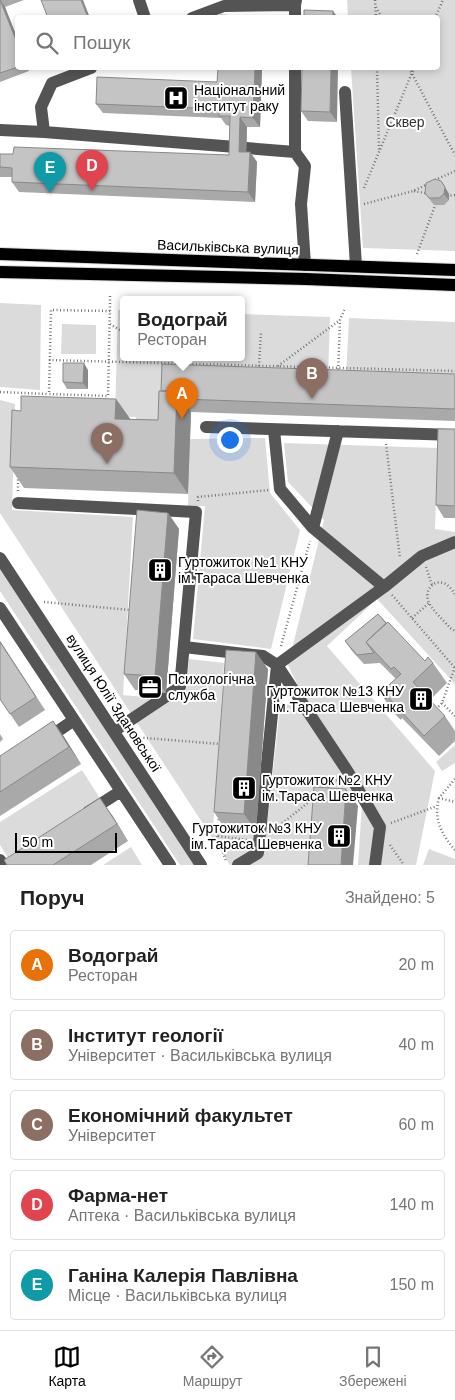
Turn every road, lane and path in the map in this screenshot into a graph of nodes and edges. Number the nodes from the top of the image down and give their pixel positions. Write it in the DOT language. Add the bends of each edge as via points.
graph roads {
  1 [pos="139,0"];
  2 [pos="375,0"];
  3 [pos="442,0"];
  4 [pos="376,5"];
  5 [pos="295,6"];
  6 [pos="144,15"];
  7 [pos="200,15"];
  8 [pos="376,15"];
  9 [pos="381,15"];
  10 [pos="436,15"];
  11 [pos="86,70"];
  12 [pos="295,70"];
  13 [pos="377,70"];
  14 [pos="409,70"];
  15 [pos="413,70"];
  16 [pos="412,74"];
  17 [pos="345,92"];
  18 [pos="0,130"];
  19 [pos="44,132"];
  20 [pos="296,152"];
  21 [pos="379,152"];
  22 [pos="455,155"];
  23 [pos="455,171"];
  24 [pos="436,180"];
  25 [pos="438,188"];
  26 [pos="413,191"];
  27 [pos="430,194"];
  28 [pos="455,195"];
  29 [pos="361,197"];
  30 [pos="357,206"];
  31 [pos="0,254"];
  32 [pos="416,254"];
  33 [pos="305,265"];
  34 [pos="356,266"];
  35 [pos="455,270"];
  36 [pos="0,272"];
  37 [pos="455,285"];
  38 [pos="110,294"];
  39 [pos="345,308"];
  40 [pos="110,312"];
  41 [pos="340,320"];
  42 [pos="110,324"];
  43 [pos="120,330"];
  44 [pos="261,332"];
  45 [pos="49,360"];
  46 [pos="174,361"];
  47 [pos="108,362"];
  48 [pos="180,364"];
  49 [pos="259,366"];
  50 [pos="277,366"];
  51 [pos="338,368"];
  52 [pos="455,371"];
  53 [pos="277,373"];
  54 [pos="338,375"];
  55 [pos="0,392"];
  56 [pos="5,393"];
  57 [pos="49,394"];
  58 [pos="0,398"];
  59 [pos="206,427"];
  60 [pos="274,430"];
  61 [pos="338,431"];
  62 [pos="384,433"];
  63 [pos="455,435"];
  64 [pos="18,474"];
  65 [pos="280,489"];
  66 [pos="18,503"];
  67 [pos="196,512"];
  68 [pos="313,528"];
  69 [pos="455,542"];
  70 [pos="0,558"];
  71 [pos="402,572"];
  72 [pos="384,586"];
  73 [pos="455,594"];
  74 [pos="44,602"];
  75 [pos="429,603"];
  76 [pos="0,608"];
  77 [pos="136,611"];
  78 [pos="412,618"];
  79 [pos="455,631"];
  80 [pos="184,648"];
  81 [pos="276,665"];
  82 [pos="455,668"];
  83 [pos="442,703"];
  84 [pos="435,710"];
  85 [pos="455,716"];
  86 [pos="74,720"];
  87 [pos="114,731"];
  88 [pos="132,737"];
  89 [pos="225,745"];
  90 [pos="32,748"];
  91 [pos="348,772"];
  92 [pos="455,778"];
  93 [pos="121,791"];
  94 [pos="439,798"];
  95 [pos="455,802"];
  96 [pos="437,806"];
  97 [pos="219,809"];
  98 [pos="77,819"];
  99 [pos="380,827"];
  100 [pos="217,836"];
  101 [pos="259,842"];
  102 [pos="455,850"];
  103 [pos="0,860"];
  104 [pos="3,865"];
  105 [pos="170,865"];
  106 [pos="201,865"];
  107 [pos="227,865"];
  108 [pos="238,865"];
  109 [pos="375,865"];
  1 -- 6 [label="street"];
  2 -- 4 [label="path"];
  3 -- 10 [label="path"];
  4 -- 8 [label="path"];
  4 -- 9 [label="path"];
  5 -- 7 [label="street" via="224,6"];
  11 -- 19 [label="street" via="52,83 42,107"];
  12 -- 20 [label="street"];
  13 -- 21 [label="path"];
  14 -- 16 [label="path"];
  15 -- 16 [label="path"];
  16 -- 21 [label="path"];
  16 -- 22 [label="path"];
  17 -- 34 [label="street"];
  18 -- 19 [label="street"];
  19 -- 20 [label="street"];
  20 -- 33 [label="street" via="305,166 300,204"];
  21 -- 29 [label="path"];
  23 -- 24 [label="path"];
  24 -- 25 [label="path"];
  24 -- 26 [label="path"];
  26 -- 27 [label="path"];
  26 -- 30 [label="path"];
  28 -- 32 [label="path" via="439,196"];
  31 -- 33 [label="main road, Васильківська вулиця"];
  33 -- 34 [label="main road, Васильківська вулиця"];
  34 -- 35 [label="main road, Васильківська вулиця"];
  36 -- 37 [label="main road"];
  38 -- 40 [label="path"];
  39 -- 41 [label="path"];
  40 -- 42 [label="path"];
  40 -- 45 [label="path" via="51,310"];
  41 -- 50 [label="path"];
  41 -- 51 [label="path"];
  42 -- 43 [label="path"];
  42 -- 47 [label="path"];
  44 -- 49 [label="path"];
  45 -- 47 [label="path"];
  45 -- 57 [label="path"];
  46 -- 48 [label="path"];
  47 -- 48 [label="path"];
  47 -- 57 [label="path" via="108,396"];
  48 -- 49 [label="path"];
  49 -- 50 [label="path"];
  50 -- 51 [label="path"];
  50 -- 53 [label="path"];
  51 -- 52 [label="path"];
  51 -- 54 [label="path"];
  55 -- 56 [label="path"];
  56 -- 57 [label="path"];
  56 -- 58 [label="path"];
  59 -- 60 [label="street"];
  60 -- 61 [label="street"];
  60 -- 65 [label="street"];
  61 -- 62 [label="street"];
  61 -- 68 [label="street"];
  62 -- 63 [label="street"];
  62 -- 71 [label="path"];
  64 -- 66 [label="path"];
  65 -- 67 [label="path" via="198,497"];
  65 -- 68 [label="street"];
  66 -- 67 [label="street"];
  67 -- 80 [label="street"];
  68 -- 72 [label="street"];
  68 -- 81 [label="path"];
  69 -- 71 [label="street" via="422,556"];
  70 -- 87 [label="street, вулиця Юлії Здановської"];
  71 -- 72 [label="street"];
  72 -- 78 [label="path"];
  72 -- 81 [label="street"];
  73 -- 75 [label="path" via="447,585 437,583 428,589"];
  74 -- 77 [label="path"];
  75 -- 78 [label="path"];
  75 -- 79 [label="path"];
  76 -- 86 [label="street"];
  78 -- 82 [label="path"];
  80 -- 81 [label="street" via="263,656"];
  80 -- 87 [label="street" via="180,687"];
  81 -- 91 [label="street"];
  81 -- 101 [label="street"];
  82 -- 83 [label="path"];
  83 -- 84 [label="path"];
  83 -- 85 [label="path"];
  86 -- 90 [label="street"];
  86 -- 93 [label="street"];
  87 -- 106 [label="street, вулиця Юлії Здановської"];
  88 -- 89 [label="path"];
  91 -- 99 [label="street"];
  91 -- 101 [label="path"];
  92 -- 94 [label="path"];
  93 -- 98 [label="street"];
  93 -- 105 [label="street"];
  94 -- 95 [label="path"];
  94 -- 96 [label="path"];
  96 -- 99 [label="path"];
  96 -- 102 [label="path" via="440,832"];
  97 -- 100 [label="path"];
  99 -- 109 [label="street"];
  100 -- 101 [label="path"];
  100 -- 107 [label="path"];
  101 -- 108 [label="street" via="258,853"];
  103 -- 104 [label="street"];
}
